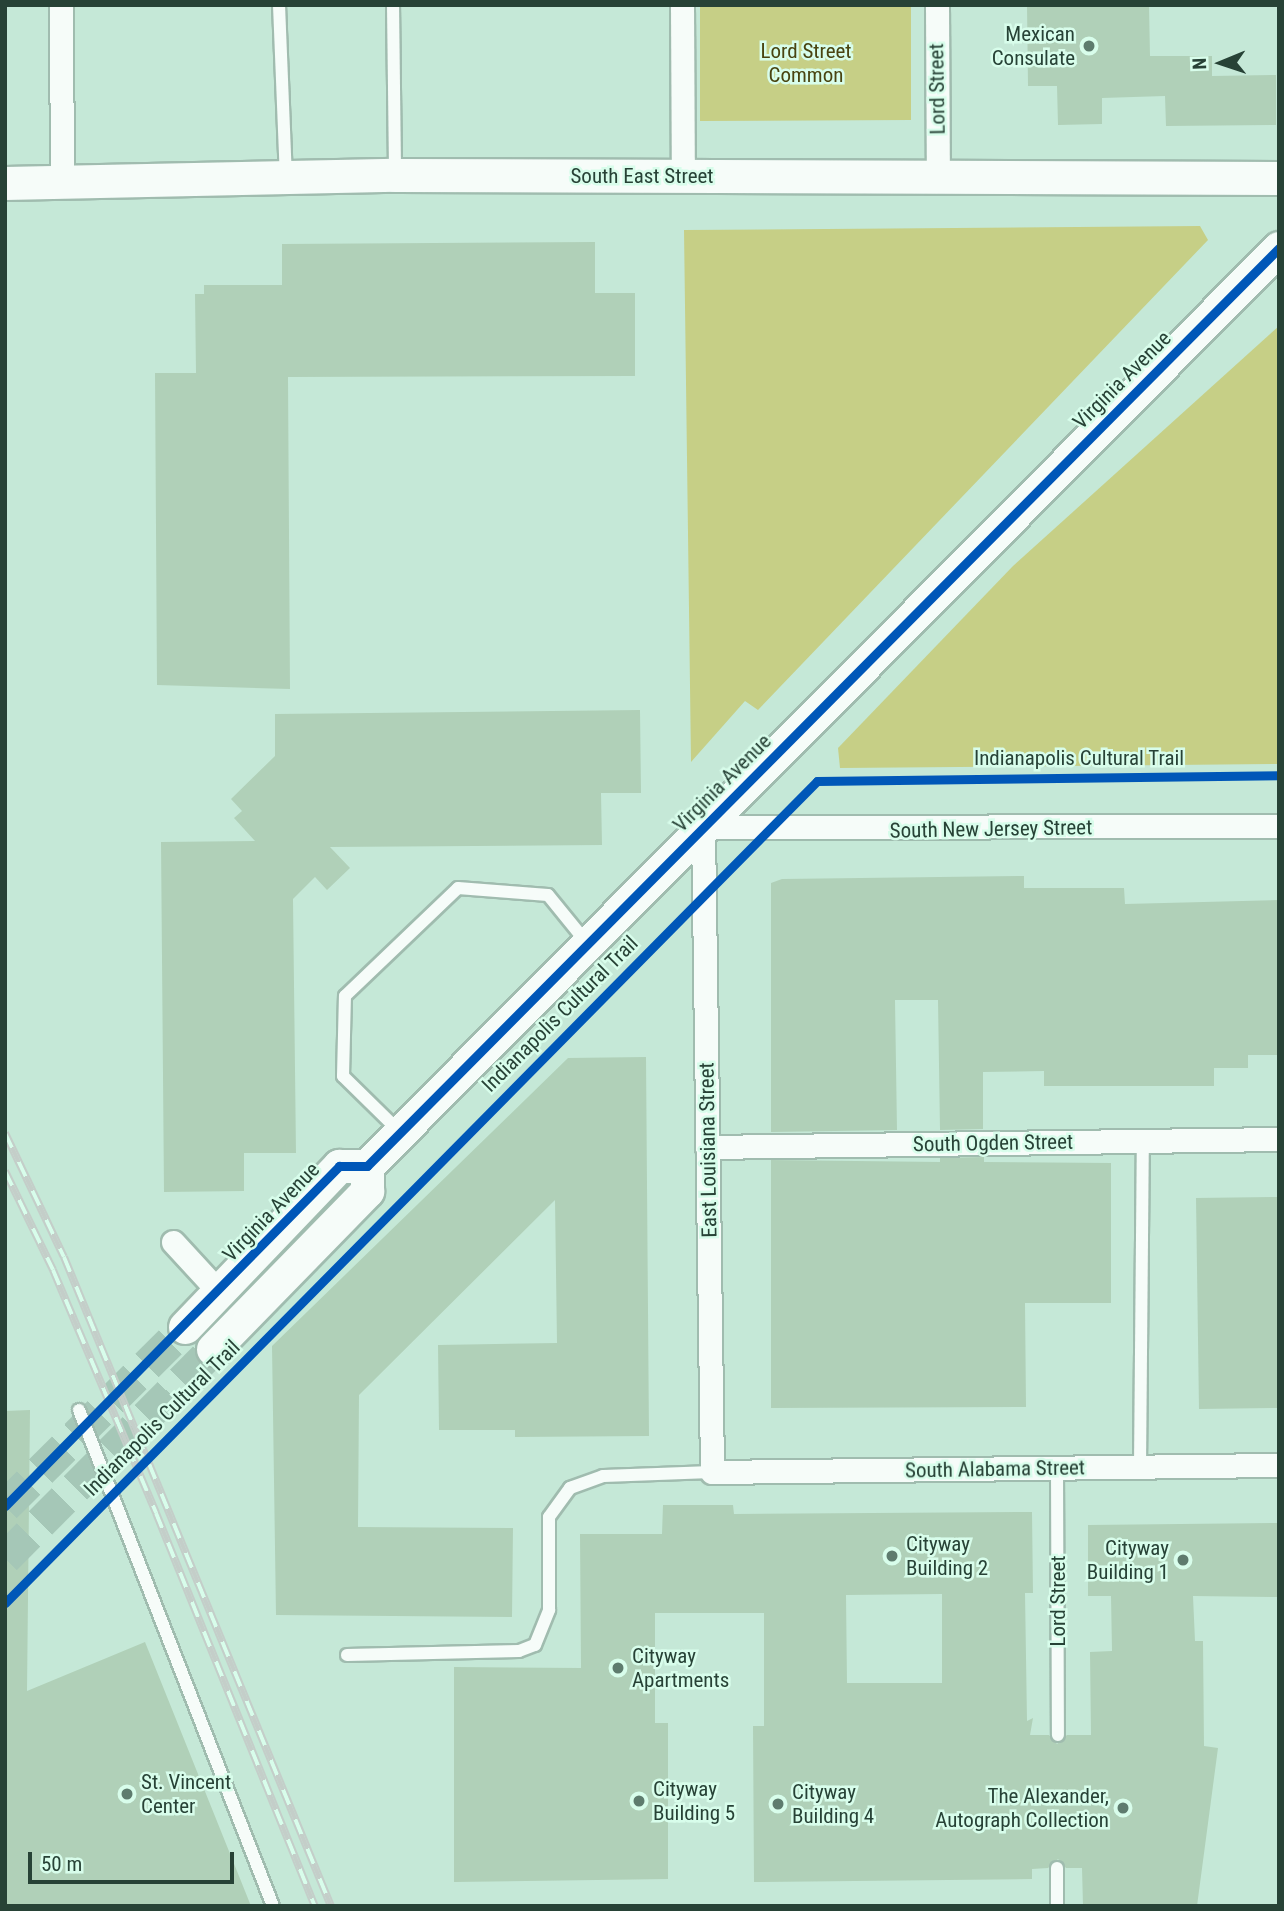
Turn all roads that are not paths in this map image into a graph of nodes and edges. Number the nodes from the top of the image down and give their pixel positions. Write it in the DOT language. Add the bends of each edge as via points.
graph roads {
  1 [pos="61,5"];
  2 [pos="279,5"];
  3 [pos="393,5"];
  4 [pos="682,5"];
  5 [pos="937,5"];
  6 [pos="938,174"];
  7 [pos="395,175"];
  8 [pos="683,176"];
  9 [pos="286,177"];
  10 [pos="1279,178"];
  11 [pos="62,182"];
  12 [pos="5,183"];
  13 [pos="1279,248"];
  14 [pos="1279,826"];
  15 [pos="703,827"];
  16 [pos="587,943"];
  17 [pos="400,1132"];
  18 [pos="1279,1139"];
  19 [pos="1143,1141"];
  20 [pos="707,1147"];
  21 [pos="367,1166"];
  22 [pos="173,1242"];
  23 [pos="219,1292"];
  24 [pos="185,1326"];
  25 [pos="213,1349"];
  26 [pos="79,1410"];
  27 [pos="1279,1465"];
  28 [pos="1140,1467"];
  29 [pos="1057,1468"];
  30 [pos="712,1472"];
  31 [pos="347,1655"];
  32 [pos="1058,1735"];
  33 [pos="1057,1868"];
  34 [pos="273,1906"];
  35 [pos="1057,1906"];
  1 -- 11 [label="street"];
  2 -- 9 [label="lane"];
  3 -- 7 [label="lane"];
  4 -- 8 [label="street"];
  5 -- 6 [label="street, Lord Street"];
  6 -- 8 [label="street, South East Street"];
  6 -- 10 [label="street, South East Street"];
  7 -- 8 [label="street, South East Street"];
  7 -- 9 [label="street, South East Street"];
  9 -- 11 [label="street, South East Street"];
  11 -- 12 [label="street, South East Street"];
  13 -- 15 [label="street, Virginia Avenue"];
  14 -- 15 [label="street, South New Jersey Street"];
  15 -- 16 [label="street, Virginia Avenue"];
  15 -- 20 [label="street, East Louisiana Street"];
  16 -- 17 [label="street, Virginia Avenue"];
  16 -- 17 [label="lane" via="548,895 458,888 345,996 343,1076"];
  17 -- 21 [label="street, Virginia Avenue"];
  18 -- 19 [label="street, South Ogden Street"];
  19 -- 20 [label="street, South Ogden Street"];
  19 -- 28 [label="lane"];
  20 -- 30 [label="street, East Louisiana Street"];
  21 -- 23 [label="street, Virginia Avenue" via="339,1166"];
  21 -- 25 [label="street" via="368,1191"];
  22 -- 23 [label="street"];
  23 -- 24 [label="street, Virginia Avenue"];
  26 -- 34 [label="lane"];
  27 -- 28 [label="street, South Alabama Street"];
  28 -- 29 [label="street, South Alabama Street"];
  29 -- 30 [label="street, South Alabama Street"];
  29 -- 32 [label="lane, Lord Street"];
  30 -- 31 [label="lane" via="603,1476 570,1488 550,1517 550,1610 535,1645 519,1651"];
  33 -- 35 [label="lane"];
}
